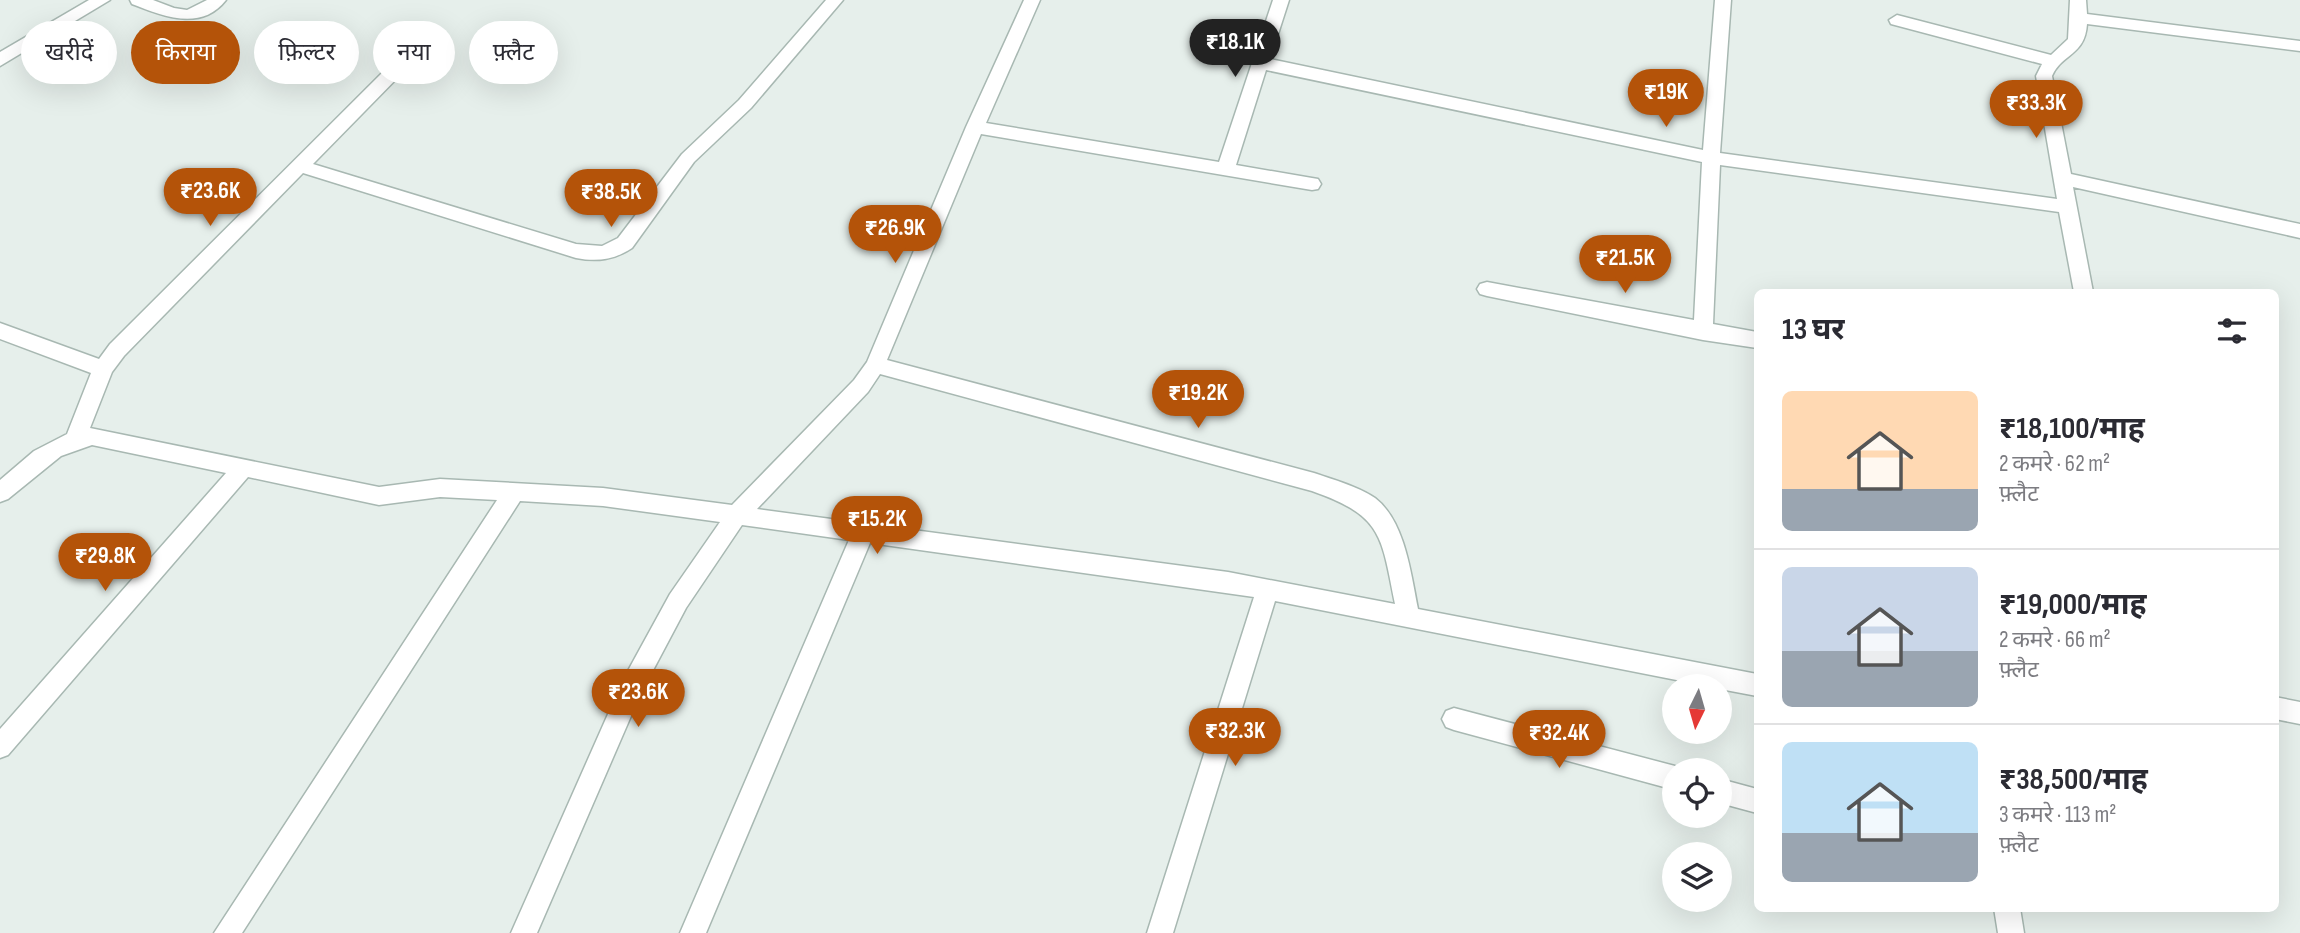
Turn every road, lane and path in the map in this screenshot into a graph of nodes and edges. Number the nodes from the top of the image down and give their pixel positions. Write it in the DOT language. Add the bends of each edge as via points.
graph roads {
  1 [pos="102,0"];
  2 [pos="138,0"];
  3 [pos="218,0"];
  4 [pos="835,0"];
  5 [pos="1032,0"];
  6 [pos="1281,0"];
  7 [pos="1723,0"];
  8 [pos="2078,9"];
  9 [pos="1897,20"];
  10 [pos="2300,46"];
  11 [pos="0,60"];
  12 [pos="2053,61"];
  13 [pos="1260,63"];
  14 [pos="381,84"];
  15 [pos="975,127"];
  16 [pos="1711,158"];
  17 [pos="300,166"];
  18 [pos="1226,170"];
  19 [pos="2064,179"];
  20 [pos="1312,184"];
  21 [pos="2069,207"];
  22 [pos="2300,231"];
  23 [pos="1487,289"];
  24 [pos="2083,289"];
  25 [pos="0,331"];
  26 [pos="1703,332"];
  27 [pos="1754,340"];
  28 [pos="875,365"];
  29 [pos="103,369"];
  30 [pos="76,438"];
  31 [pos="243,468"];
  32 [pos="514,492"];
  33 [pos="0,493"];
  34 [pos="736,516"];
  35 [pos="863,533"];
  36 [pos="1267,590"];
  37 [pos="1409,618"];
  38 [pos="1754,684"];
  39 [pos="2279,709"];
  40 [pos="2300,713"];
  41 [pos="1454,719"];
  42 [pos="0,747"];
  43 [pos="1662,775"];
  44 [pos="1732,794"];
  45 [pos="1754,800"];
  46 [pos="2008,912"];
  47 [pos="226,933"];
  48 [pos="524,933"];
  49 [pos="693,933"];
  50 [pos="1160,933"];
  51 [pos="2011,933"];
  1 -- 11 [label="street"];
  2 -- 3 [label="street" via="181,16 204,11"];
  4 -- 17 [label="street" via="745,104 688,158 625,243 612,253 597,256 576,251"];
  5 -- 15 [label="street"];
  6 -- 13 [label="street"];
  7 -- 16 [label="street"];
  8 -- 10 [label="street"];
  8 -- 12 [label="street" via="2073,47"];
  9 -- 12 [label="street"];
  12 -- 19 [label="street" via="2044,76"];
  13 -- 16 [label="street"];
  13 -- 18 [label="street"];
  14 -- 17 [label="street"];
  15 -- 18 [label="street"];
  15 -- 28 [label="street"];
  16 -- 21 [label="street"];
  16 -- 26 [label="street"];
  17 -- 29 [label="street"];
  18 -- 20 [label="street"];
  19 -- 21 [label="street"];
  19 -- 22 [label="street"];
  21 -- 24 [label="street"];
  23 -- 26 [label="street"];
  25 -- 29 [label="street"];
  26 -- 27 [label="street"];
  28 -- 34 [label="street" via="861,386"];
  28 -- 37 [label="street" via="1314,482 1346,495 1373,509 1385,528"];
  29 -- 30 [label="street"];
  30 -- 31 [label="street" via="92,436"];
  30 -- 33 [label="street" via="37,460"];
  31 -- 32 [label="street" via="379,496 440,488"];
  31 -- 42 [label="street"];
  32 -- 34 [label="street" via="603,497"];
  32 -- 47 [label="street"];
  34 -- 35 [label="street"];
  34 -- 48 [label="street" via="678,601 632,686"];
  35 -- 36 [label="street"];
  35 -- 49 [label="street"];
  36 -- 37 [label="street"];
  36 -- 50 [label="street"];
  37 -- 38 [label="street"];
  39 -- 40 [label="street"];
  41 -- 43 [label="street"];
  44 -- 45 [label="street"];
  46 -- 51 [label="street"];
}
